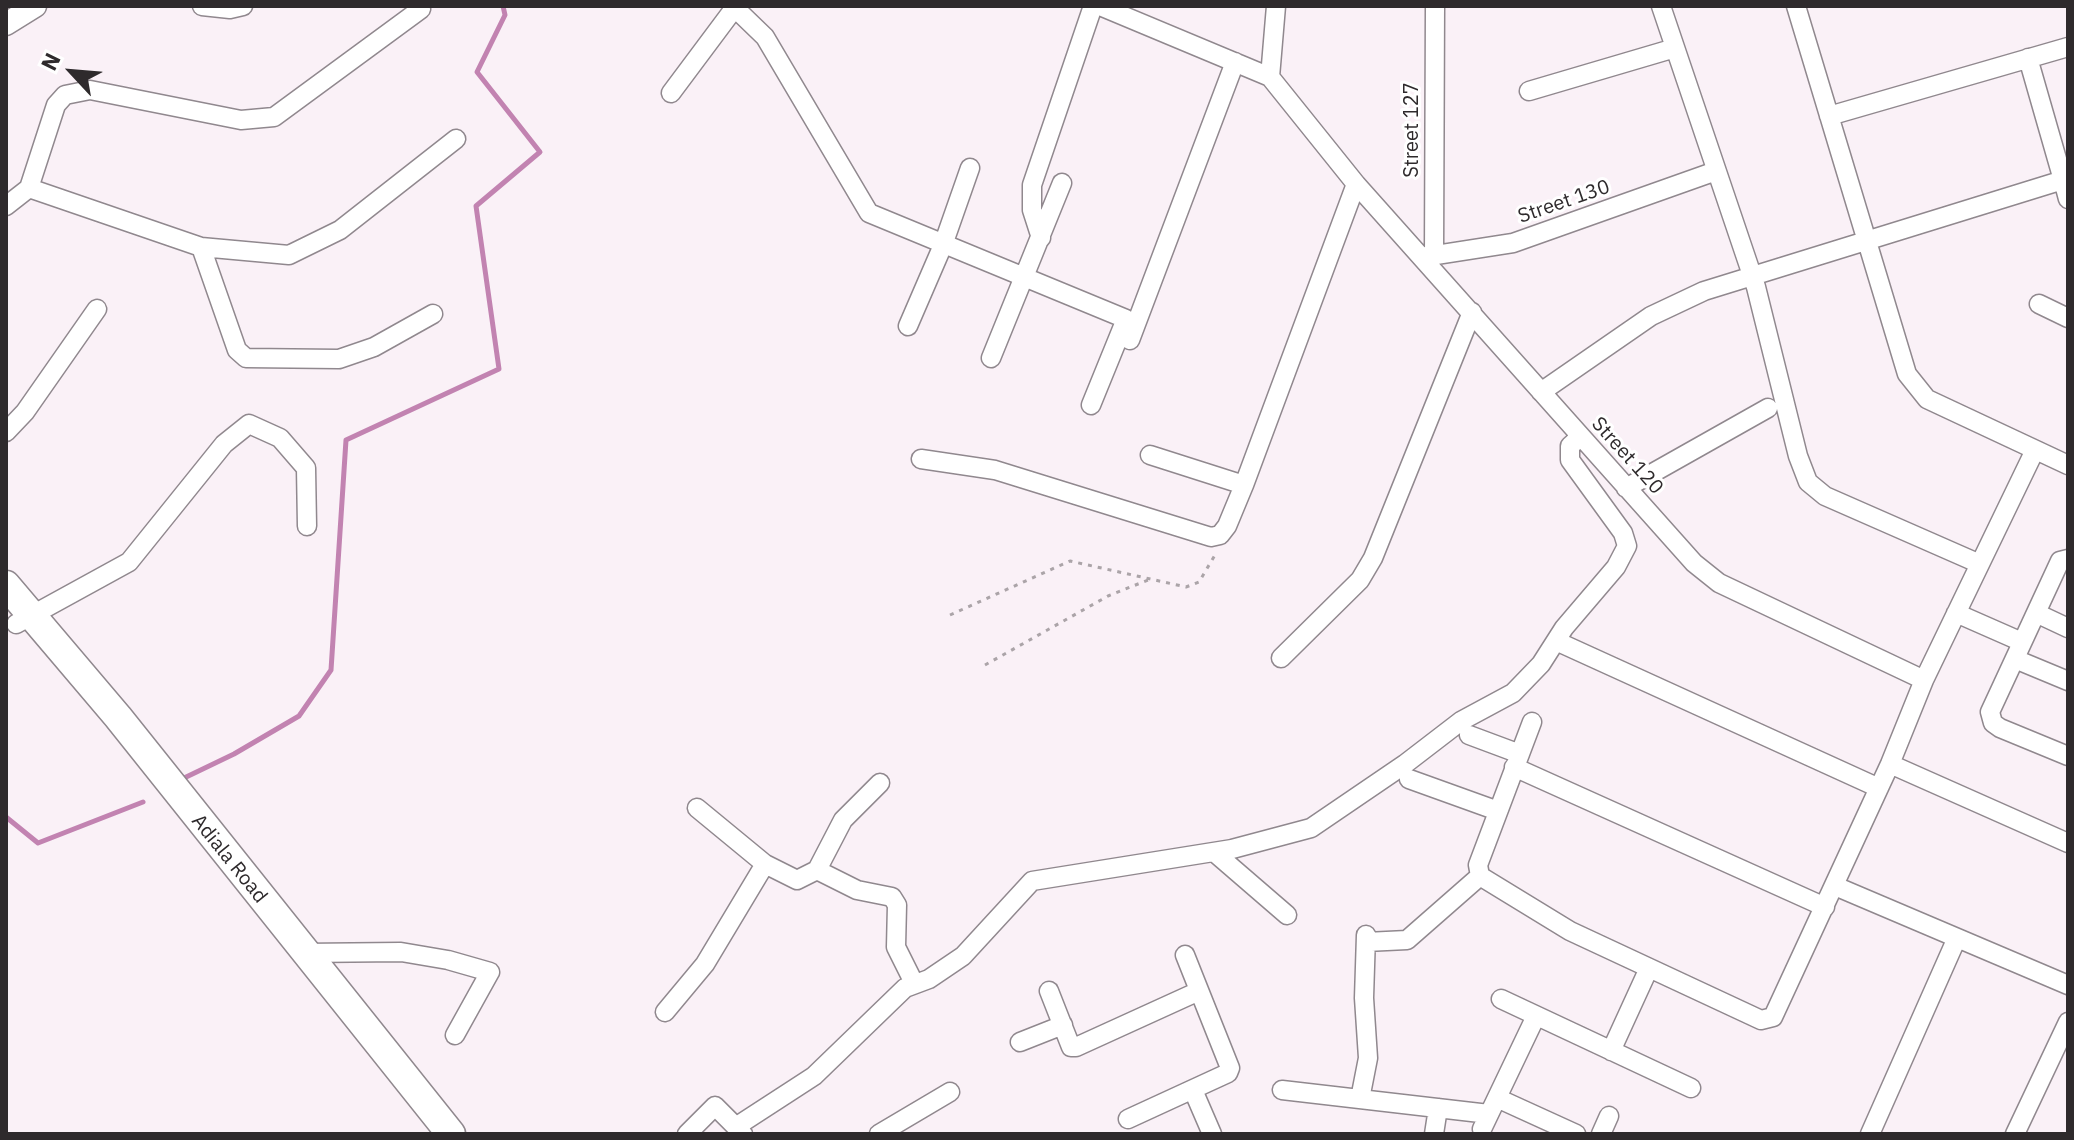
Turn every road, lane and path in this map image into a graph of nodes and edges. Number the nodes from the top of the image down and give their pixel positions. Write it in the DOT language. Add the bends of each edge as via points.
graph roads {
  1 [pos="35,6"];
  2 [pos="202,6"];
  3 [pos="243,6"];
  4 [pos="1100,6"];
  5 [pos="1276,6"];
  6 [pos="1435,6"];
  7 [pos="1661,6"];
  8 [pos="1796,6"];
  9 [pos="735,7"];
  10 [pos="421,9"];
  11 [pos="6,24"];
  12 [pos="2068,47"];
  13 [pos="1675,48"];
  14 [pos="2028,58"];
  15 [pos="1235,62"];
  16 [pos="1270,77"];
  17 [pos="1529,91"];
  18 [pos="671,93"];
  19 [pos="1829,116"];
  20 [pos="456,139"];
  21 [pos="970,168"];
  22 [pos="1716,171"];
  23 [pos="2063,180"];
  24 [pos="1062,183"];
  25 [pos="1356,184"];
  26 [pos="29,188"];
  27 [pos="2068,199"];
  28 [pos="6,206"];
  29 [pos="1041,238"];
  30 [pos="1867,241"];
  31 [pos="943,245"];
  32 [pos="201,247"];
  33 [pos="1429,256"];
  34 [pos="1753,278"];
  35 [pos="1025,280"];
  36 [pos="2039,304"];
  37 [pos="1144,305"];
  38 [pos="97,309"];
  39 [pos="1472,312"];
  40 [pos="433,314"];
  41 [pos="2068,318"];
  42 [pos="1126,319"];
  43 [pos="908,326"];
  44 [pos="991,358"];
  45 [pos="1120,364"];
  46 [pos="1541,392"];
  47 [pos="1091,405"];
  48 [pos="1768,408"];
  49 [pos="6,432"];
  50 [pos="1580,437"];
  51 [pos="2035,450"];
  52 [pos="1150,455"];
  53 [pos="921,459"];
  54 [pos="2068,465"];
  55 [pos="1244,485"];
  56 [pos="1626,488"];
  57 [pos="307,526"];
  58 [pos="1220,535"];
  59 [pos="2068,559"];
  60 [pos="1980,564"];
  61 [pos="1150,579"];
  62 [pos="6,585"];
  63 [pos="1956,613"];
  64 [pos="2036,613"];
  65 [pos="950,615"];
  66 [pos="18,617"];
  67 [pos="2068,628"];
  68 [pos="1556,641"];
  69 [pos="2019,651"];
  70 [pos="1281,658"];
  71 [pos="985,665"];
  72 [pos="1924,680"];
  73 [pos="2068,681"];
  74 [pos="1532,722"];
  75 [pos="1469,735"];
  76 [pos="2068,756"];
  77 [pos="1517,760"];
  78 [pos="1890,764"];
  79 [pos="1409,779"];
  80 [pos="880,783"];
  81 [pos="1879,788"];
  82 [pos="697,808"];
  83 [pos="1498,811"];
  84 [pos="2068,843"];
  85 [pos="1214,852"];
  86 [pos="765,864"];
  87 [pos="817,870"];
  88 [pos="1480,876"];
  89 [pos="1835,886"];
  90 [pos="1825,907"];
  91 [pos="1287,915"];
  92 [pos="1956,940"];
  93 [pos="303,953"];
  94 [pos="1185,955"];
  95 [pos="1649,968"];
  96 [pos="914,983"];
  97 [pos="2068,985"];
  98 [pos="1049,991"];
  99 [pos="1199,991"];
  100 [pos="1501,999"];
  101 [pos="665,1012"];
  102 [pos="1536,1016"];
  103 [pos="2068,1022"];
  104 [pos="1063,1025"];
  105 [pos="455,1035"];
  106 [pos="1020,1042"];
  107 [pos="1611,1051"];
  108 [pos="1691,1088"];
  109 [pos="1193,1090"];
  110 [pos="1282,1090"];
  111 [pos="950,1092"];
  112 [pos="1360,1099"];
  113 [pos="1438,1108"];
  114 [pos="1489,1114"];
  115 [pos="1609,1116"];
  116 [pos="1128,1119"];
  117 [pos="740,1130"];
  118 [pos="429,1134"];
  119 [pos="451,1134"];
  120 [pos="687,1134"];
  121 [pos="879,1134"];
  122 [pos="1212,1134"];
  123 [pos="1434,1134"];
  124 [pos="1576,1134"];
  125 [pos="1601,1134"];
  126 [pos="1870,1134"];
  127 [pos="2015,1134"];
  1 -- 11 [label="street"];
  2 -- 3 [label="street"];
  4 -- 15 [label="street"];
  4 -- 29 [label="street" via="1032,185 1032,210"];
  5 -- 16 [label="street"];
  6 -- 33 [label="street, Street 127"];
  7 -- 13 [label="street"];
  8 -- 19 [label="street"];
  9 -- 18 [label="street"];
  9 -- 31 [label="street" via="765,37 869,213"];
  10 -- 26 [label="street" via="274,117 241,120 90,90 65,95 56,105"];
  12 -- 14 [label="street"];
  13 -- 17 [label="street"];
  13 -- 22 [label="street"];
  14 -- 19 [label="street"];
  14 -- 23 [label="street"];
  15 -- 16 [label="street"];
  15 -- 37 [label="street"];
  16 -- 25 [label="street, Street 120"];
  19 -- 30 [label="street"];
  20 -- 32 [label="street" via="340,230 289,255"];
  21 -- 31 [label="street"];
  22 -- 33 [label="street, Street 130" via="1513,243"];
  22 -- 34 [label="street"];
  23 -- 27 [label="street"];
  23 -- 30 [label="street"];
  24 -- 29 [label="street"];
  25 -- 33 [label="street, Street 120"];
  25 -- 55 [label="street"];
  26 -- 28 [label="street"];
  26 -- 32 [label="street"];
  29 -- 35 [label="street"];
  30 -- 34 [label="street"];
  30 -- 51 [label="street" via="1907,374 1927,399"];
  31 -- 35 [label="street"];
  31 -- 43 [label="street"];
  32 -- 40 [label="street" via="237,350 246,358 339,359 374,347"];
  33 -- 39 [label="street, Street 120"];
  34 -- 46 [label="street" via="1704,291 1651,316"];
  34 -- 60 [label="street" via="1808,482 1825,496"];
  35 -- 42 [label="street"];
  35 -- 44 [label="street"];
  36 -- 41 [label="street"];
  37 -- 42 [label="street"];
  37 -- 45 [label="street"];
  38 -- 49 [label="street"];
  39 -- 46 [label="street, Street 120"];
  39 -- 70 [label="street" via="1373,558 1360,580"];
  42 -- 47 [label="street"];
  46 -- 50 [label="street, Street 120"];
  48 -- 56 [label="street"];
  50 -- 56 [label="street, Street 120"];
  50 -- 68 [label="street" via="1570,446 1570,460 1627,546"];
  51 -- 54 [label="street"];
  51 -- 60 [label="street"];
  52 -- 55 [label="street"];
  53 -- 58 [label="street" via="995,470 1211,537"];
  55 -- 58 [label="street"];
  56 -- 72 [label="street, Street 120" via="1719,583"];
  57 -- 66 [label="street" via="306,468 280,438 249,424 224,444 129,562"];
  58 -- 61 [label="path" via="1213,561 1199,582 1186,587"];
  59 -- 64 [label="street" via="2060,561"];
  60 -- 63 [label="street"];
  61 -- 65 [label="path" via="1070,561"];
  61 -- 71 [label="path" via="1108,596"];
  62 -- 66 [label="main road, Adiala Road"];
  63 -- 69 [label="street"];
  63 -- 72 [label="street"];
  64 -- 67 [label="street"];
  64 -- 69 [label="street"];
  66 -- 93 [label="main road, Adiala Road" via="118,717"];
  66 -- 118 [label="main road, Adiala Road"];
  68 -- 81 [label="street"];
  68 -- 85 [label="street" via="1504,700 1461,721 1339,811 1284,837"];
  69 -- 73 [label="street"];
  69 -- 76 [label="street" via="1990,712 1993,723"];
  72 -- 78 [label="street"];
  74 -- 77 [label="street"];
  75 -- 77 [label="street"];
  77 -- 83 [label="street"];
  77 -- 90 [label="street"];
  78 -- 81 [label="street"];
  78 -- 84 [label="street"];
  79 -- 83 [label="street"];
  80 -- 87 [label="street" via="843,820"];
  81 -- 89 [label="street"];
  82 -- 86 [label="street"];
  83 -- 88 [label="street" via="1478,865"];
  85 -- 91 [label="street"];
  85 -- 96 [label="street" via="1032,881 963,956"];
  86 -- 87 [label="street" via="797,880"];
  86 -- 101 [label="street" via="705,964"];
  87 -- 96 [label="street" via="857,890 892,897 897,905 896,947"];
  88 -- 95 [label="street" via="1570,931"];
  88 -- 112 [label="street" via="1407,940 1366,938 1368,1058"];
  89 -- 90 [label="street"];
  89 -- 92 [label="street"];
  90 -- 95 [label="street" via="1773,1017 1761,1020"];
  92 -- 97 [label="street"];
  92 -- 126 [label="street"];
  93 -- 105 [label="street" via="401,952 490,972"];
  93 -- 119 [label="main road, Adiala Road"];
  94 -- 99 [label="street"];
  95 -- 107 [label="street"];
  96 -- 117 [label="street" via="814,1076"];
  98 -- 104 [label="street"];
  99 -- 104 [label="street" via="1076,1047 1071,1047"];
  99 -- 109 [label="street" via="1230,1068"];
  100 -- 102 [label="street"];
  102 -- 107 [label="street"];
  102 -- 114 [label="street"];
  103 -- 127 [label="street"];
  104 -- 106 [label="street"];
  107 -- 108 [label="street"];
  109 -- 116 [label="street"];
  109 -- 122 [label="street"];
  110 -- 112 [label="street"];
  111 -- 121 [label="street"];
  112 -- 113 [label="street"];
  113 -- 114 [label="street"];
  113 -- 123 [label="street"];
  114 -- 124 [label="street"];
  115 -- 125 [label="street"];
  117 -- 120 [label="street" via="715,1106"];
}
